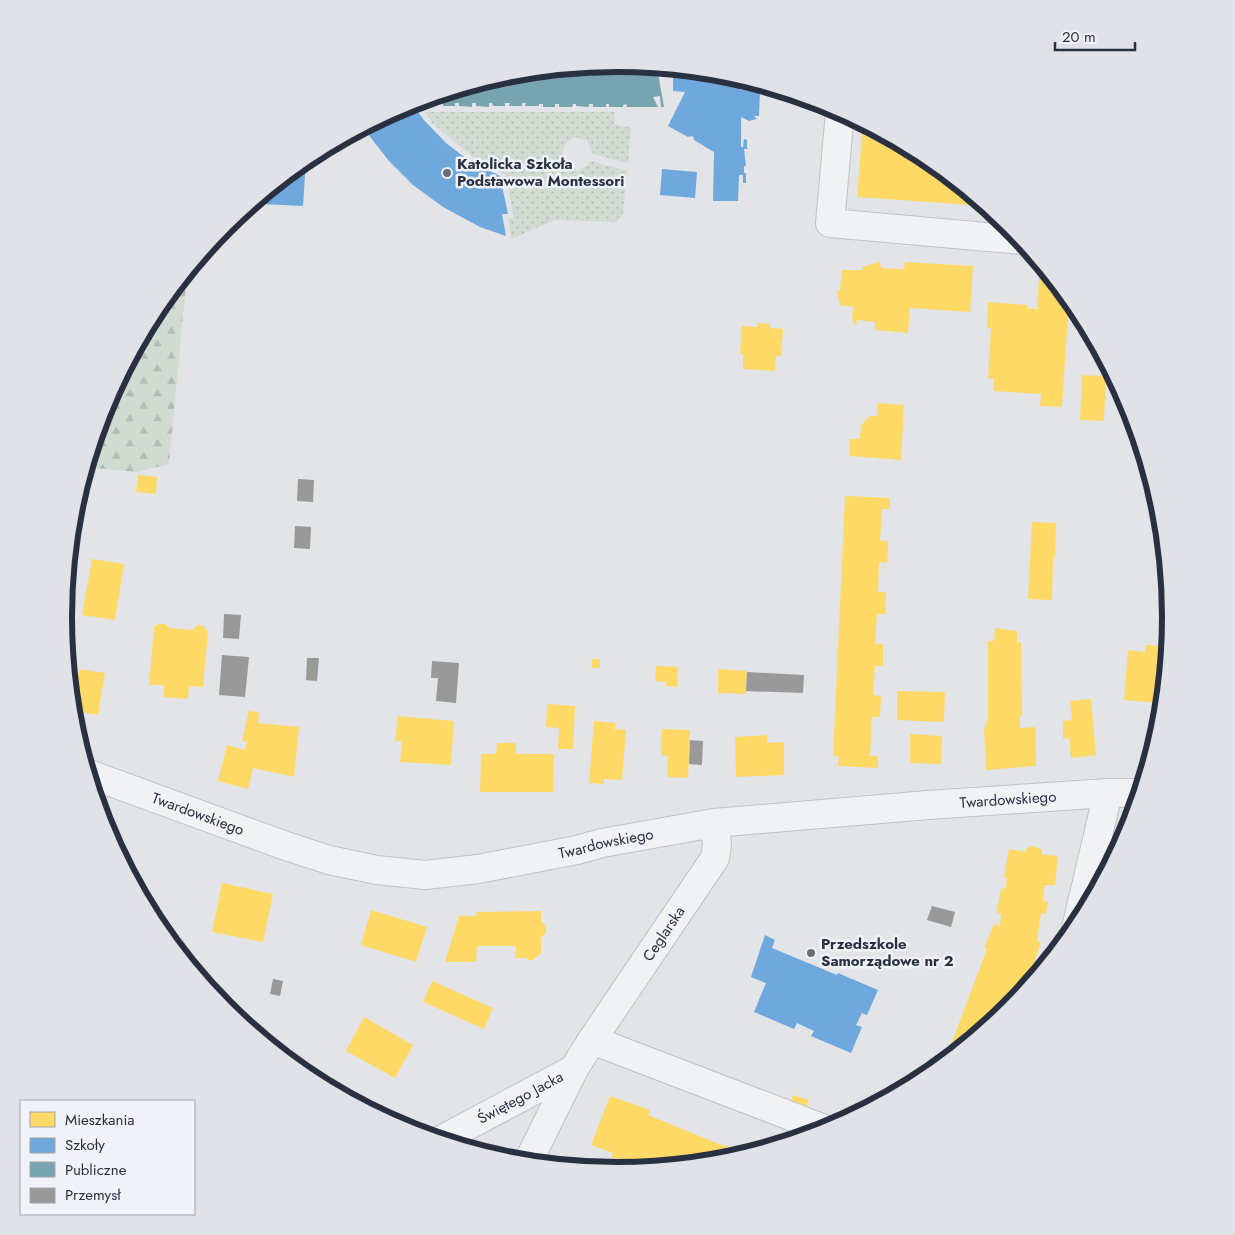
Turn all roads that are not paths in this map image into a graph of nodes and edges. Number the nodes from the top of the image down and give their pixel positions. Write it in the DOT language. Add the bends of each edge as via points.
graph roads {
  1 [pos="839,120"];
  2 [pos="1009,239"];
  3 [pos="96,777"];
  4 [pos="1108,793"];
  5 [pos="1134,793"];
  6 [pos="714,822"];
  7 [pos="1082,901"];
  8 [pos="592,1040"];
  9 [pos="574,1069"];
  10 [pos="815,1125"];
  11 [pos="448,1136"];
  12 [pos="531,1155"];
  1 -- 2 [label="street" via="830,223"];
  3 -- 6 [label="street, Twardowskiego" via="329,860 400,874 425,875 478,869"];
  4 -- 5 [label="street, Twardowskiego"];
  4 -- 6 [label="street, Twardowskiego"];
  4 -- 7 [label="street"];
  6 -- 8 [label="street, Ceglarska" via="715,858"];
  8 -- 9 [label="street, Ceglarska"];
  8 -- 10 [label="street"];
  9 -- 11 [label="street, Świętego Jacka"];
  9 -- 12 [label="street, Ceglarska"];
}
